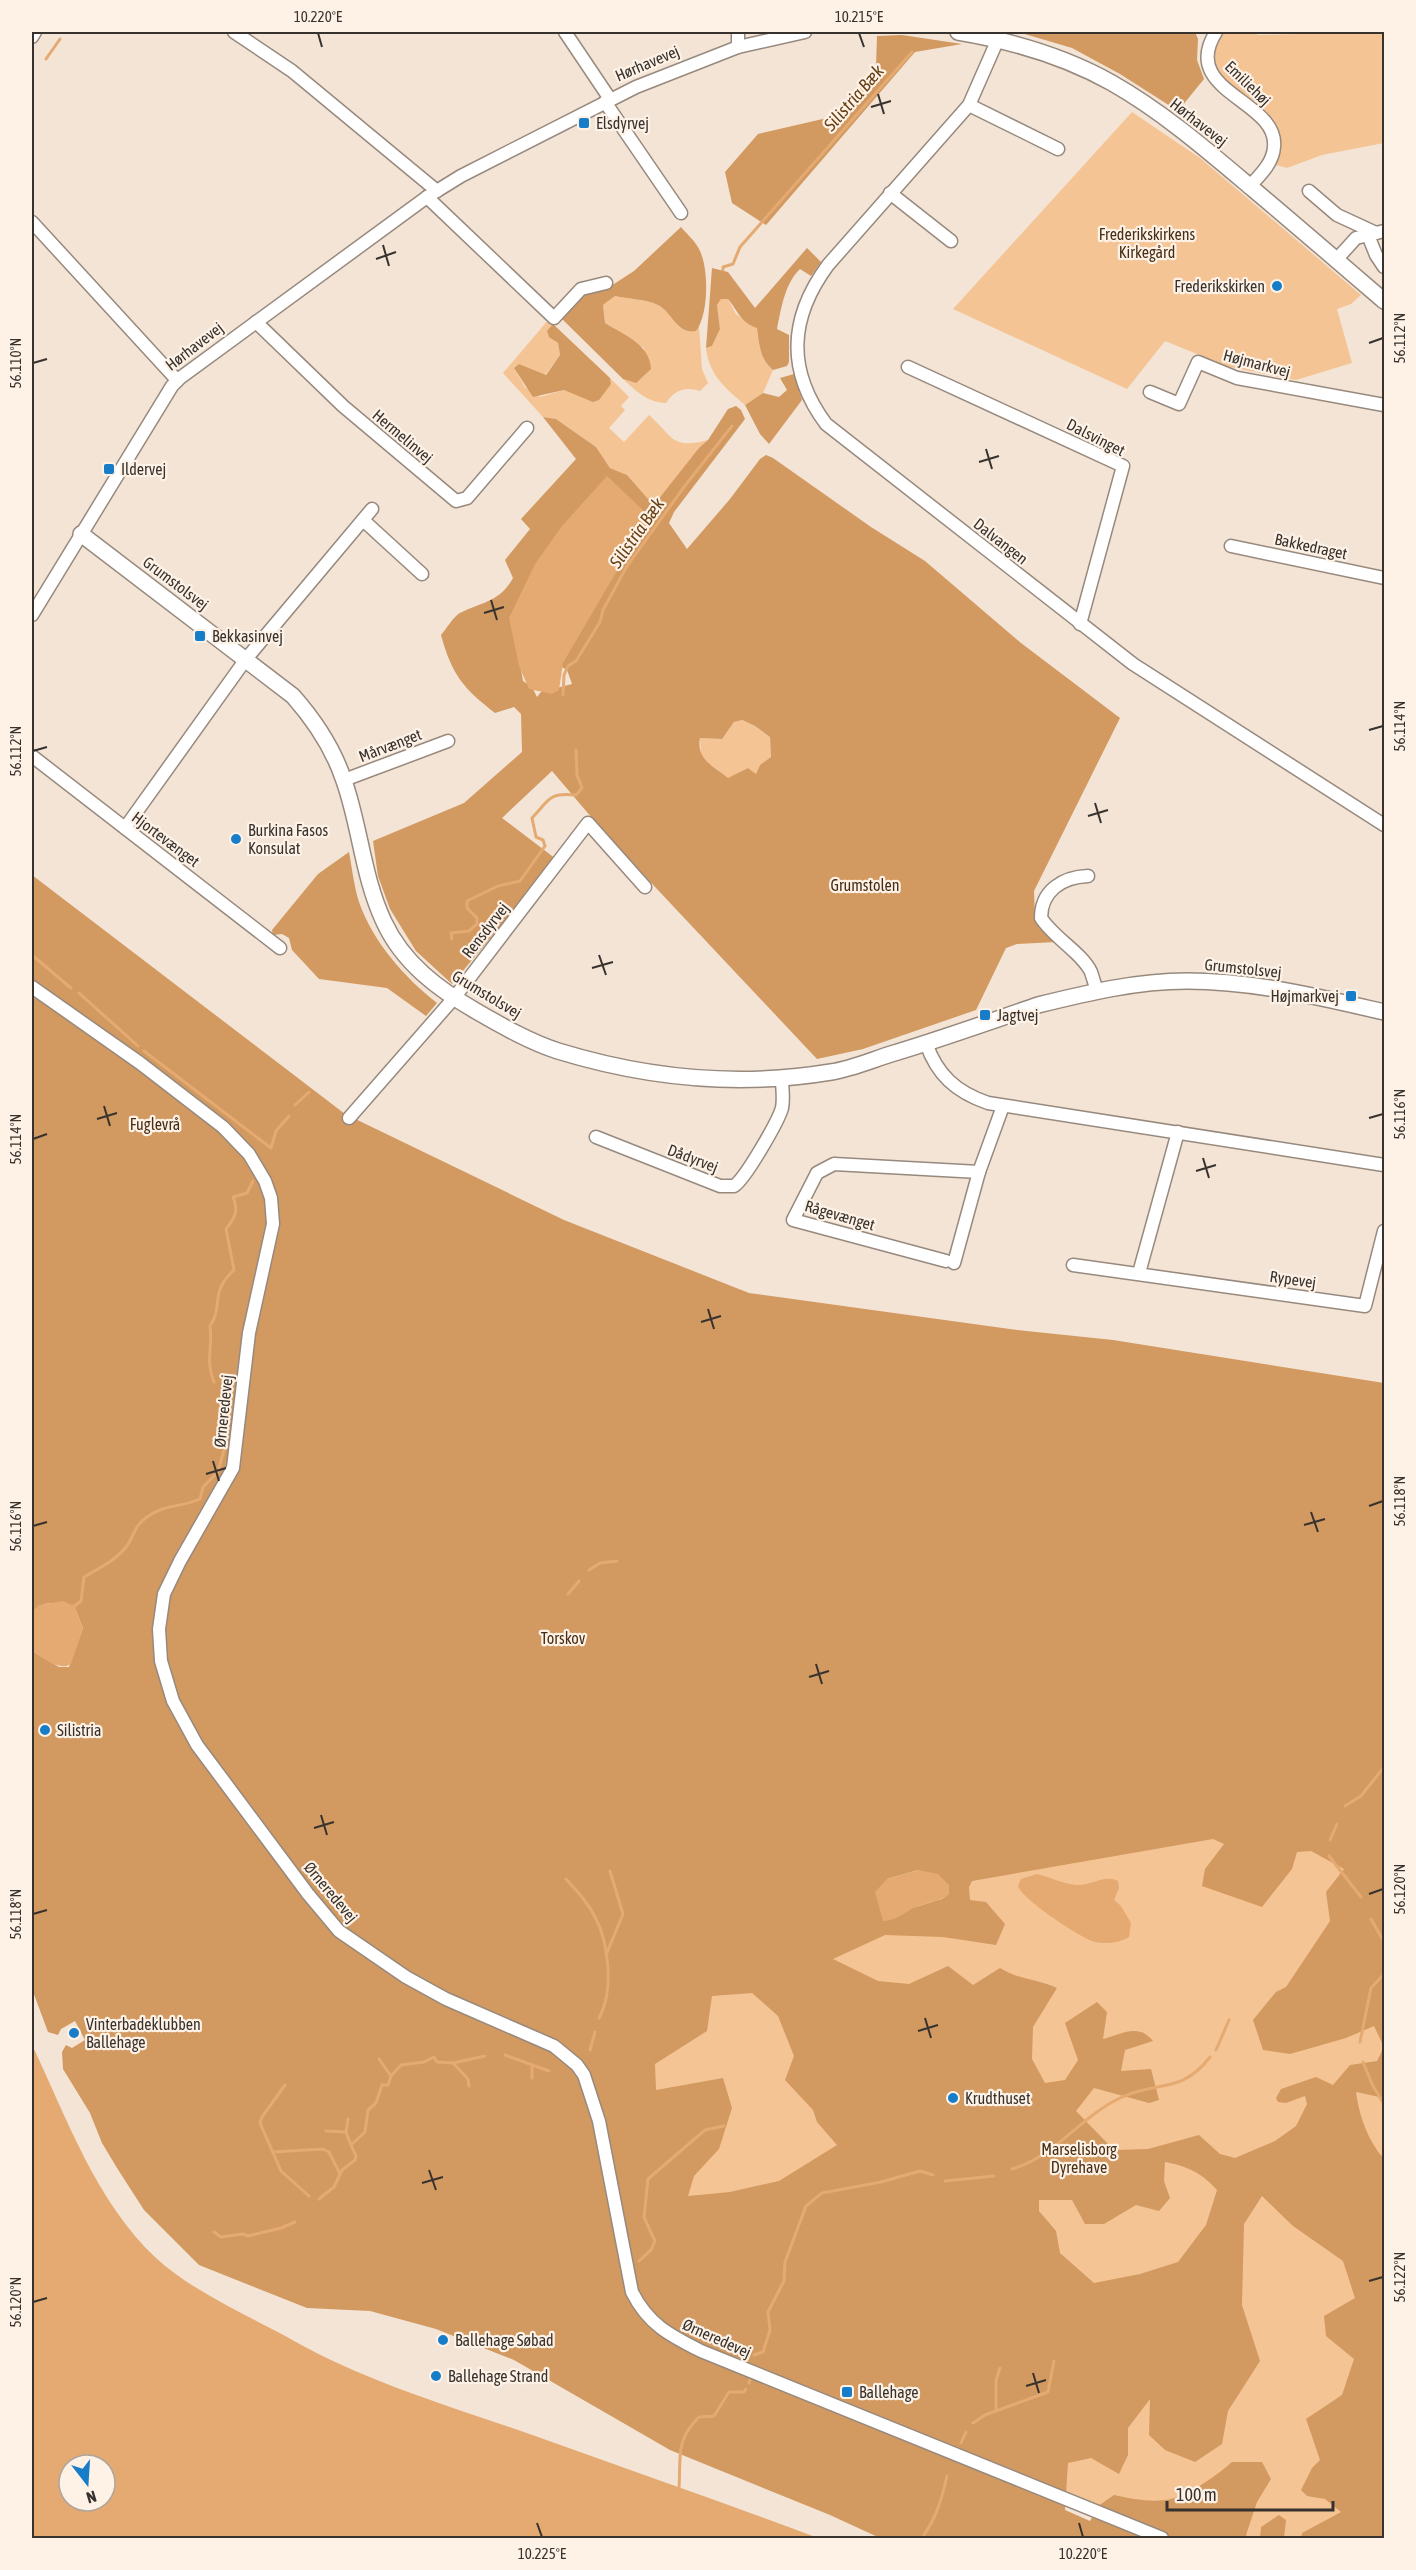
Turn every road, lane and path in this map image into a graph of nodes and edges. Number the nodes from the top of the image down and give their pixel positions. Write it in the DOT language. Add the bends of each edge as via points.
graph roads {
  1 [pos="35,32"];
  2 [pos="234,32"];
  3 [pos="738,32"];
  4 [pos="805,32"];
  5 [pos="958,32"];
  6 [pos="1216,32"];
  7 [pos="571,34"];
  8 [pos="32,37"];
  9 [pos="998,39"];
  10 [pos="738,47"];
  11 [pos="608,100"];
  12 [pos="969,105"];
  13 [pos="1058,149"];
  14 [pos="1250,186"];
  15 [pos="1308,191"];
  16 [pos="432,194"];
  17 [pos="890,194"];
  18 [pos="681,213"];
  19 [pos="32,222"];
  20 [pos="1376,233"];
  21 [pos="951,241"];
  22 [pos="1336,260"];
  23 [pos="1384,267"];
  24 [pos="606,283"];
  25 [pos="1384,301"];
  26 [pos="256,322"];
  27 [pos="908,367"];
  28 [pos="177,380"];
  29 [pos="1150,392"];
  30 [pos="1384,405"];
  31 [pos="527,428"];
  32 [pos="372,509"];
  33 [pos="363,520"];
  34 [pos="81,534"];
  35 [pos="1231,546"];
  36 [pos="422,574"];
  37 [pos="1384,578"];
  38 [pos="32,615"];
  39 [pos="1080,624"];
  40 [pos="246,659"];
  41 [pos="448,741"];
  42 [pos="32,756"];
  43 [pos="344,780"];
  44 [pos="1384,825"];
  45 [pos="125,828"];
  46 [pos="1088,876"];
  47 [pos="645,886"];
  48 [pos="280,948"];
  49 [pos="32,987"];
  50 [pos="1097,991"];
  51 [pos="454,998"];
  52 [pos="1384,1012"];
  53 [pos="926,1043"];
  54 [pos="782,1079"];
  55 [pos="1003,1106"];
  56 [pos="349,1118"];
  57 [pos="1178,1132"];
  58 [pos="596,1137"];
  59 [pos="1384,1165"];
  60 [pos="979,1172"];
  61 [pos="1384,1231"];
  62 [pos="1073,1265"];
  63 [pos="1139,1273"];
  64 [pos="1162,2538"];
  1 -- 8 [label="street"];
  2 -- 16 [label="street" via="292,71"];
  3 -- 10 [label="street"];
  4 -- 10 [label="street, Hørhavevej"];
  5 -- 9 [label="street, Hørhavevej"];
  6 -- 14 [label="street, Emiliehøj" via="1207,51 1214,76 1265,122 1274,142 1269,163"];
  7 -- 11 [label="street"];
  9 -- 12 [label="street, Dalvangen"];
  9 -- 14 [label="street, Hørhavevej" via="1042,51 1112,82 1175,124"];
  10 -- 11 [label="street, Hørhavevej"];
  11 -- 16 [label="street, Hørhavevej"];
  11 -- 18 [label="street, Hørhavevej"];
  12 -- 13 [label="street"];
  12 -- 17 [label="street, Dalvangen"];
  14 -- 22 [label="street, Hørhavevej"];
  15 -- 20 [label="street" via="1337,215"];
  16 -- 24 [label="street" via="554,318 581,289"];
  16 -- 26 [label="street, Hørhavevej"];
  17 -- 21 [label="street"];
  17 -- 39 [label="street, Dalvangen" via="828,265 810,291 801,314 797,347 802,376 813,403 826,424"];
  19 -- 28 [label="street"];
  20 -- 22 [label="street" via="1356,238"];
  20 -- 23 [label="street" via="1376,255"];
  22 -- 25 [label="street, Hørhavevej"];
  26 -- 28 [label="street, Hørhavevej"];
  26 -- 31 [label="street, Hermelinvej" via="343,406 456,501 468,498"];
  27 -- 39 [label="street, Dalsvinget" via="1123,466"];
  28 -- 34 [label="street, Hørhavevej"];
  29 -- 30 [label="street, Højmarkvej" via="1179,405 1198,362 1237,378"];
  32 -- 33 [label="street"];
  33 -- 36 [label="street"];
  33 -- 40 [label="street"];
  34 -- 38 [label="street, Hørhavevej"];
  34 -- 40 [label="street, Grumstolsvej"];
  35 -- 37 [label="street, Bakkedraget"];
  39 -- 44 [label="street, Dalvangen" via="1152,676"];
  40 -- 43 [label="street, Grumstolsvej" via="293,696 313,718 332,749"];
  40 -- 45 [label="street"];
  41 -- 43 [label="street, Mårvænget"];
  42 -- 45 [label="street, Hjortevænget"];
  43 -- 51 [label="street, Grumstolsvej" via="364,867 384,923 414,968"];
  45 -- 48 [label="street, Hjortevænget"];
  46 -- 50 [label="street" via="1059,883 1052,889 1041,907 1041,918 1082,959"];
  47 -- 51 [label="street, Rensdyrvej" via="588,823"];
  49 -- 64 [label="street, Ørneredevej" via="223,1127 249,1154 271,1198 273,1224 249,1333 233,1468 164,1594 159,1629 161,1661 173,1701 197,1744 339,1931 406,1977 446,1999 554,2046 577,2065 599,2121 632,2292 641,2310 654,2323 700,2351"];
  50 -- 52 [label="street, Grumstolsvej" via="1184,981 1240,983"];
  50 -- 53 [label="street, Grumstolsvej" via="1038,1005"];
  51 -- 54 [label="street, Grumstolsvej" via="503,1027 557,1051 668,1076"];
  51 -- 56 [label="street, Rensdyrvej"];
  53 -- 54 [label="street, Grumstolsvej" via="834,1072"];
  53 -- 55 [label="street" via="936,1067 957,1089"];
  54 -- 58 [label="street, Dådyrvej" via="779,1116 734,1186 720,1186"];
  55 -- 57 [label="street"];
  55 -- 60 [label="street, Rågevænget"];
  57 -- 59 [label="street"];
  57 -- 63 [label="street"];
  60 -- 60 [label="street, Rågevænget" via="834,1164 817,1173 793,1220 950,1262"];
  61 -- 63 [label="street, Rypevej" via="1365,1306"];
  62 -- 63 [label="street, Rypevej"];
}
